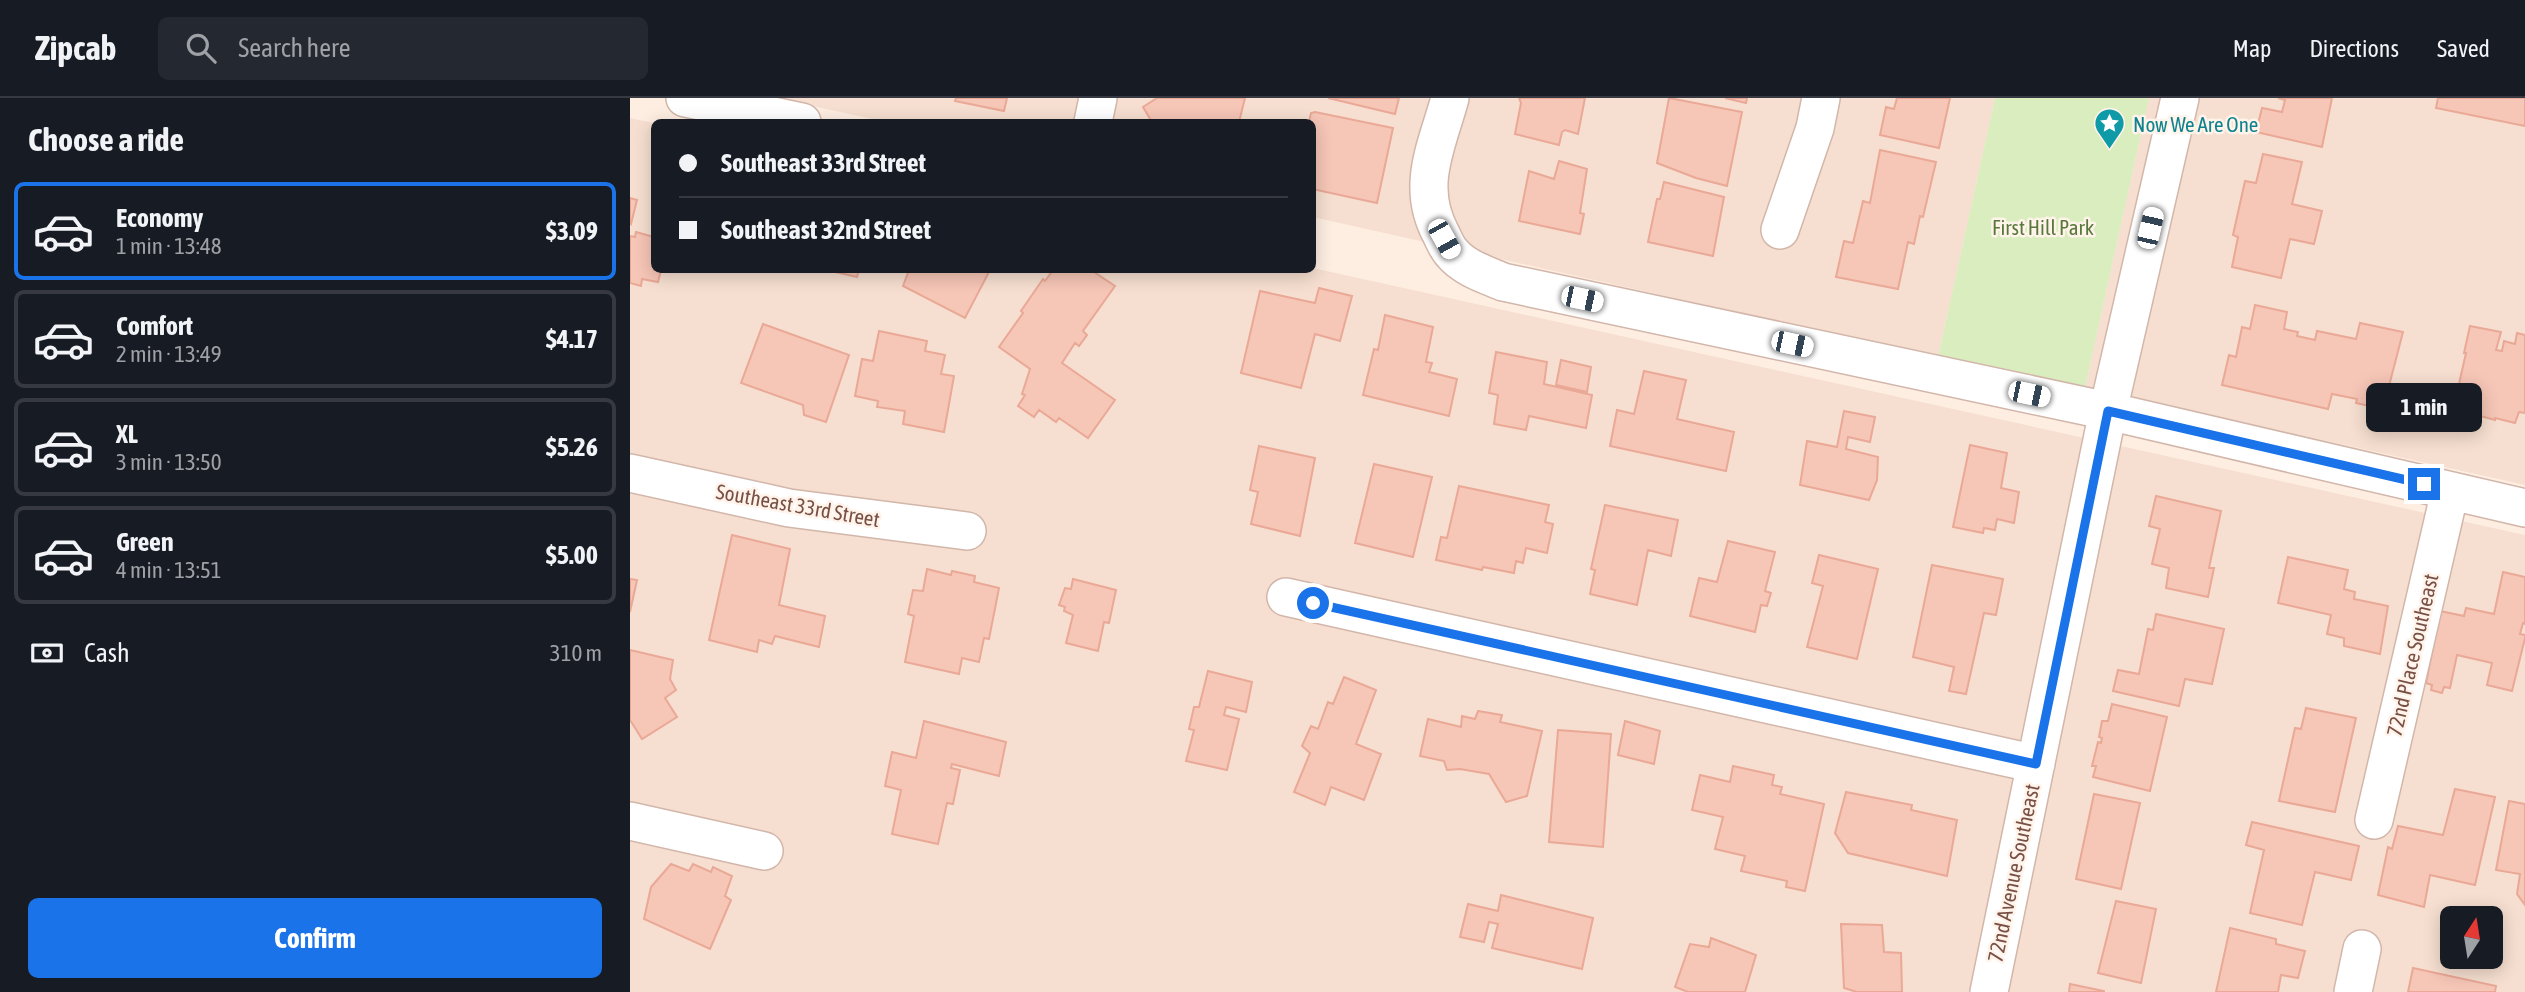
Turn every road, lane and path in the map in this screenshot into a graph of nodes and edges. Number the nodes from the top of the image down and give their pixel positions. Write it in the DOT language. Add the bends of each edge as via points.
graph roads {
  1 [pos="685,98"];
  2 [pos="1098,98"];
  3 [pos="1450,98"];
  4 [pos="1821,98"];
  5 [pos="2180,98"];
  6 [pos="787,119"];
  7 [pos="1094,119"];
  8 [pos="1780,230"];
  9 [pos="2108,411"];
  10 [pos="630,474"];
  11 [pos="2450,491"];
  12 [pos="2525,508"];
  13 [pos="967,531"];
  14 [pos="1286,597"];
  15 [pos="2036,764"];
  16 [pos="2374,820"];
  17 [pos="630,821"];
  18 [pos="764,851"];
  19 [pos="2362,948"];
  20 [pos="1989,992"];
  21 [pos="2353,992"];
  1 -- 6 [label="street"];
  2 -- 7 [label="street"];
  3 -- 9 [label="street" via="1427,181 1428,201 1452,254 1472,268 1503,282"];
  4 -- 8 [label="street"];
  5 -- 9 [label="street, 72nd Avenue Southeast"];
  9 -- 11 [label="street"];
  9 -- 15 [label="street, 72nd Avenue Southeast"];
  10 -- 13 [label="street, Southeast 33rd Street" via="789,508"];
  11 -- 12 [label="street"];
  11 -- 16 [label="street, 72nd Place Southeast"];
  14 -- 15 [label="street"];
  15 -- 20 [label="street, 72nd Avenue Southeast"];
  17 -- 18 [label="street"];
  19 -- 21 [label="street"];
}
